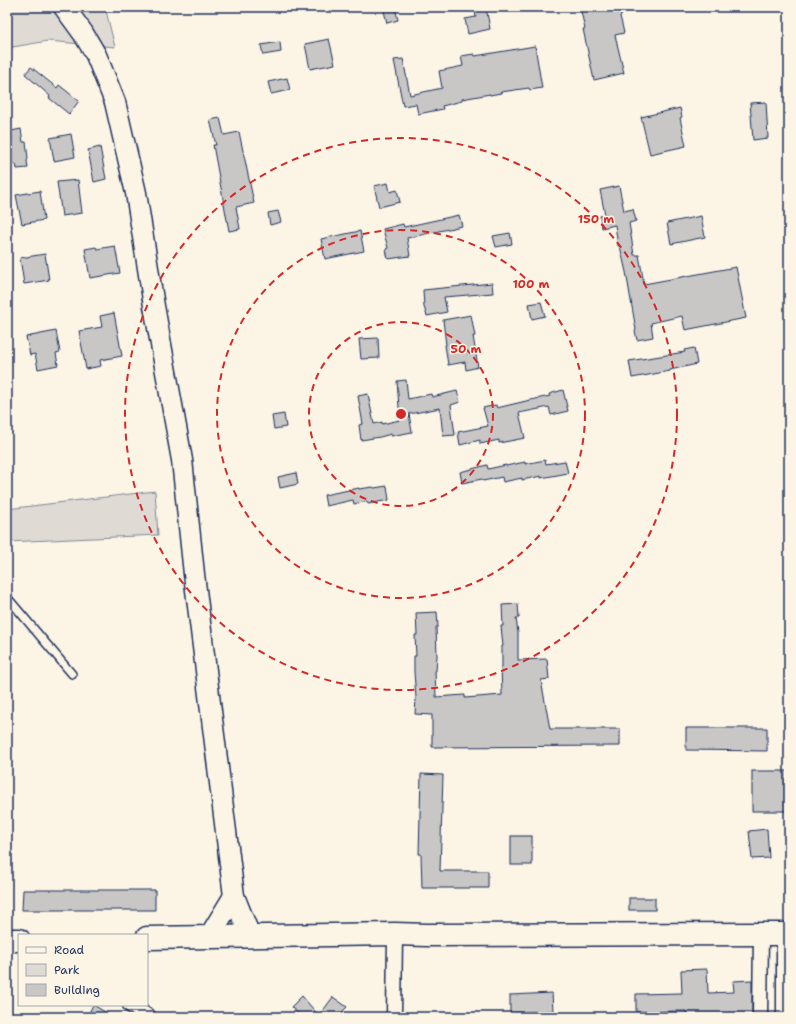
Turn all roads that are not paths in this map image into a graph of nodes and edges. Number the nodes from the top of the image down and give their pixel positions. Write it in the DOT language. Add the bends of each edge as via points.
graph roads {
  1 [pos="64,7"];
  2 [pos="7,598"];
  3 [pos="72,674"];
  4 [pos="234,896"];
  5 [pos="395,934"];
  6 [pos="786,934"];
  7 [pos="761,935"];
  8 [pos="250,936"];
  9 [pos="209,937"];
  10 [pos="148,938"];
  11 [pos="7,940"];
  12 [pos="18,940"];
  13 [pos="132,1006"];
  14 [pos="149,1017"];
  15 [pos="394,1017"];
  16 [pos="761,1017"];
  17 [pos="784,1017"];
  1 -- 4 [label="street" via="96,55 115,102 136,193 182,460"];
  2 -- 3 [label="lane"];
  4 -- 8 [label="street"];
  4 -- 9 [label="street"];
  5 -- 7 [label="main road"];
  5 -- 8 [label="main road"];
  5 -- 15 [label="street"];
  6 -- 7 [label="main road"];
  6 -- 17 [label="street"];
  7 -- 16 [label="street"];
  8 -- 9 [label="main road"];
  9 -- 10 [label="main road"];
  11 -- 12 [label="main road"];
  13 -- 14 [label="street"];
  16 -- 17 [label="street"];
}
